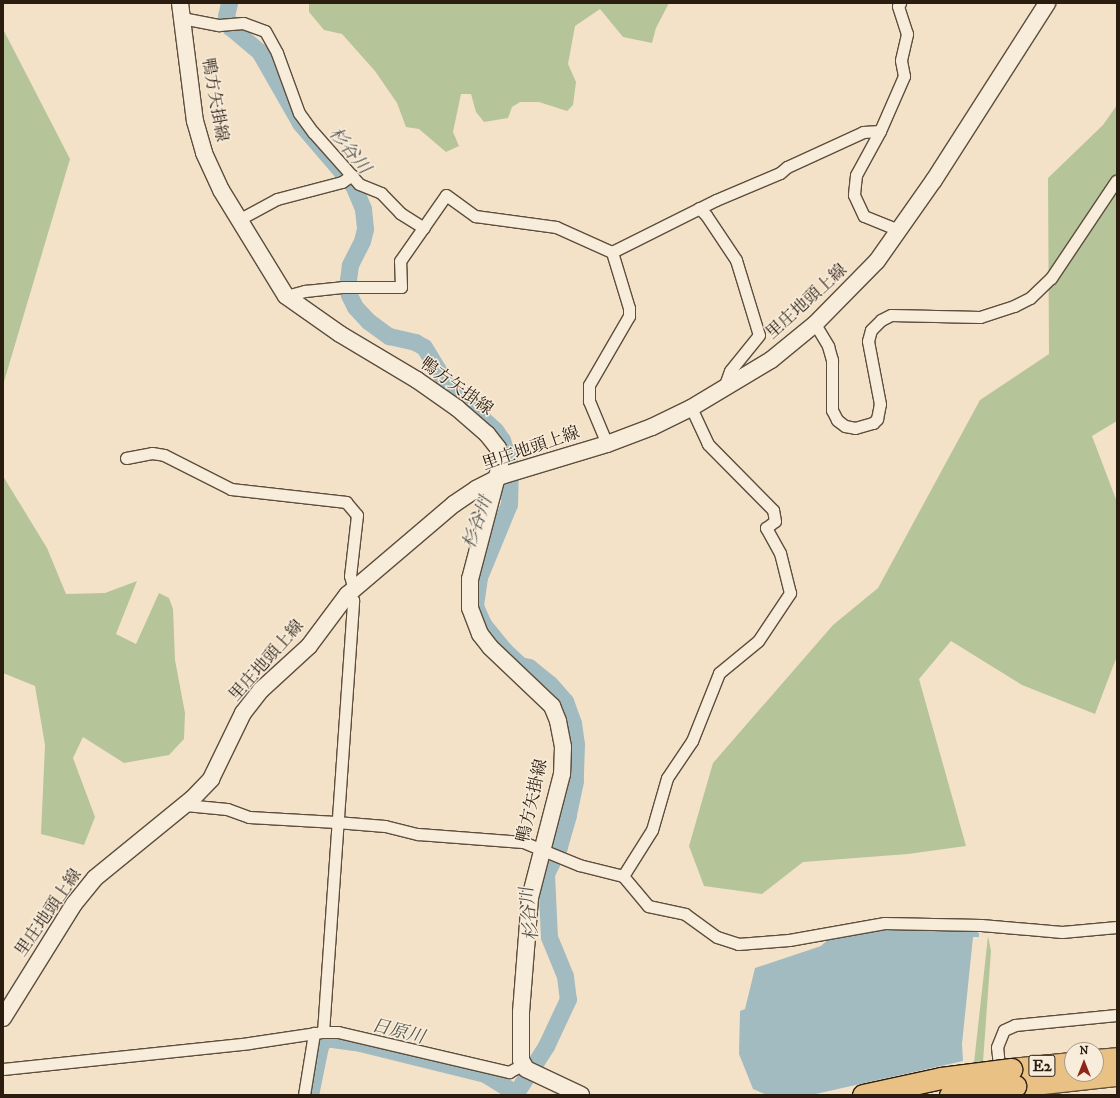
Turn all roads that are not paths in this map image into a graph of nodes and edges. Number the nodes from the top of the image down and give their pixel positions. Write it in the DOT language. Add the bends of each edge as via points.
graph roads {
  1 [pos="900,3"];
  2 [pos="1047,3"];
  3 [pos="181,10"];
  4 [pos="880,131"];
  5 [pos="349,177"];
  6 [pos="1116,181"];
  7 [pos="699,208"];
  8 [pos="240,219"];
  9 [pos="424,228"];
  10 [pos="898,230"];
  11 [pos="612,252"];
  12 [pos="286,296"];
  13 [pos="815,324"];
  14 [pos="723,390"];
  15 [pos="691,408"];
  16 [pos="607,444"];
  17 [pos="126,458"];
  18 [pos="501,476"];
  19 [pos="350,592"];
  20 [pos="185,805"];
  21 [pos="336,822"];
  22 [pos="544,849"];
  23 [pos="623,876"];
  24 [pos="1117,927"];
  25 [pos="1117,1015"];
  26 [pos="3,1018"];
  27 [pos="319,1033"];
  28 [pos="1117,1058"];
  29 [pos="1104,1059"];
  30 [pos="1064,1065"];
  31 [pos="3,1069"];
  32 [pos="527,1069"];
  33 [pos="1117,1076"];
  34 [pos="1010,1083"];
  35 [pos="304,1095"];
  36 [pos="581,1095"];
  37 [pos="863,1095"];
  38 [pos="950,1095"];
  1 -- 4 [label="street" via="898,6 907,34 901,60 904,76"];
  2 -- 10 [label="main road, 里庄地頭上線" via="934,180"];
  3 -- 5 [label="street" via="228,24 253,25 265,31 277,53 299,113"];
  3 -- 8 [label="main road, 鴨方矢掛線" via="200,143 208,167"];
  4 -- 7 [label="street" via="863,132"];
  4 -- 10 [label="street" via="856,175 854,195 864,216"];
  5 -- 8 [label="street" via="277,199"];
  5 -- 9 [label="street" via="381,194 400,213"];
  6 -- 13 [label="street" via="1051,278 1030,298 1014,306 980,316 891,315 881,320 871,330 868,341 880,404 877,418 873,423 855,428 845,426 837,420 832,410 832,360 828,346"];
  7 -- 11 [label="street"];
  7 -- 14 [label="street" via="736,260 758,335 730,371"];
  8 -- 12 [label="main road, 鴨方矢掛線"];
  9 -- 11 [label="street" via="446,195 475,216 556,227"];
  9 -- 12 [label="street" via="400,261 401,287 306,290"];
  10 -- 13 [label="main road, 里庄地頭上線" via="877,261"];
  11 -- 16 [label="street" via="630,308 629,316 589,386 589,401"];
  12 -- 18 [label="main road, 鴨方矢掛線" via="340,334 417,380 460,410 487,434 498,448"];
  13 -- 14 [label="main road, 里庄地頭上線" via="771,360"];
  14 -- 15 [label="main road, 里庄地頭上線"];
  15 -- 16 [label="main road, 里庄地頭上線" via="652,427"];
  15 -- 23 [label="street" via="708,444 773,510 775,521 766,528 780,553 790,593 758,641 719,673 692,741 667,778 652,830"];
  16 -- 18 [label="main road, 里庄地頭上線"];
  17 -- 19 [label="street" via="152,453 164,455 231,489 346,502 357,515"];
  18 -- 19 [label="main road, 里庄地頭上線" via="454,504"];
  18 -- 22 [label="main road, 鴨方矢掛線" via="474,559 468,597 473,621 480,634 500,657 544,696 552,706 558,721 564,747 562,774"];
  19 -- 20 [label="main road, 里庄地頭上線" via="308,646 261,690 243,713 212,779"];
  19 -- 21 [label="street" via="353,600"];
  20 -- 21 [label="street" via="227,809 249,817"];
  20 -- 26 [label="main road, 里庄地頭上線" via="95,878 55,931"];
  21 -- 22 [label="street" via="385,826 418,834 514,840"];
  21 -- 27 [label="street"];
  22 -- 23 [label="street" via="579,865"];
  22 -- 32 [label="main road, 鴨方矢掛線" via="530,898 528,921 520,1035"];
  23 -- 24 [label="street" via="648,906 685,914 717,937 738,944 789,940 884,923 981,925 1062,932"];
  25 -- 34 [label="street" via="1016,1024 1004,1030 997,1047"];
  27 -- 31 [label="street" via="249,1043"];
  27 -- 32 [label="street" via="338,1032 509,1072"];
  27 -- 35 [label="street"];
  28 -- 29 [label="highway"];
  30 -- 34 [label="highway, E2"];
  32 -- 36 [label="main road"];
  33 -- 34 [label="highway, E2"];
  34 -- 37 [label="highway, E2, bridge" via="941,1078"];
  34 -- 38 [label="highway, E2, bridge"];
}
